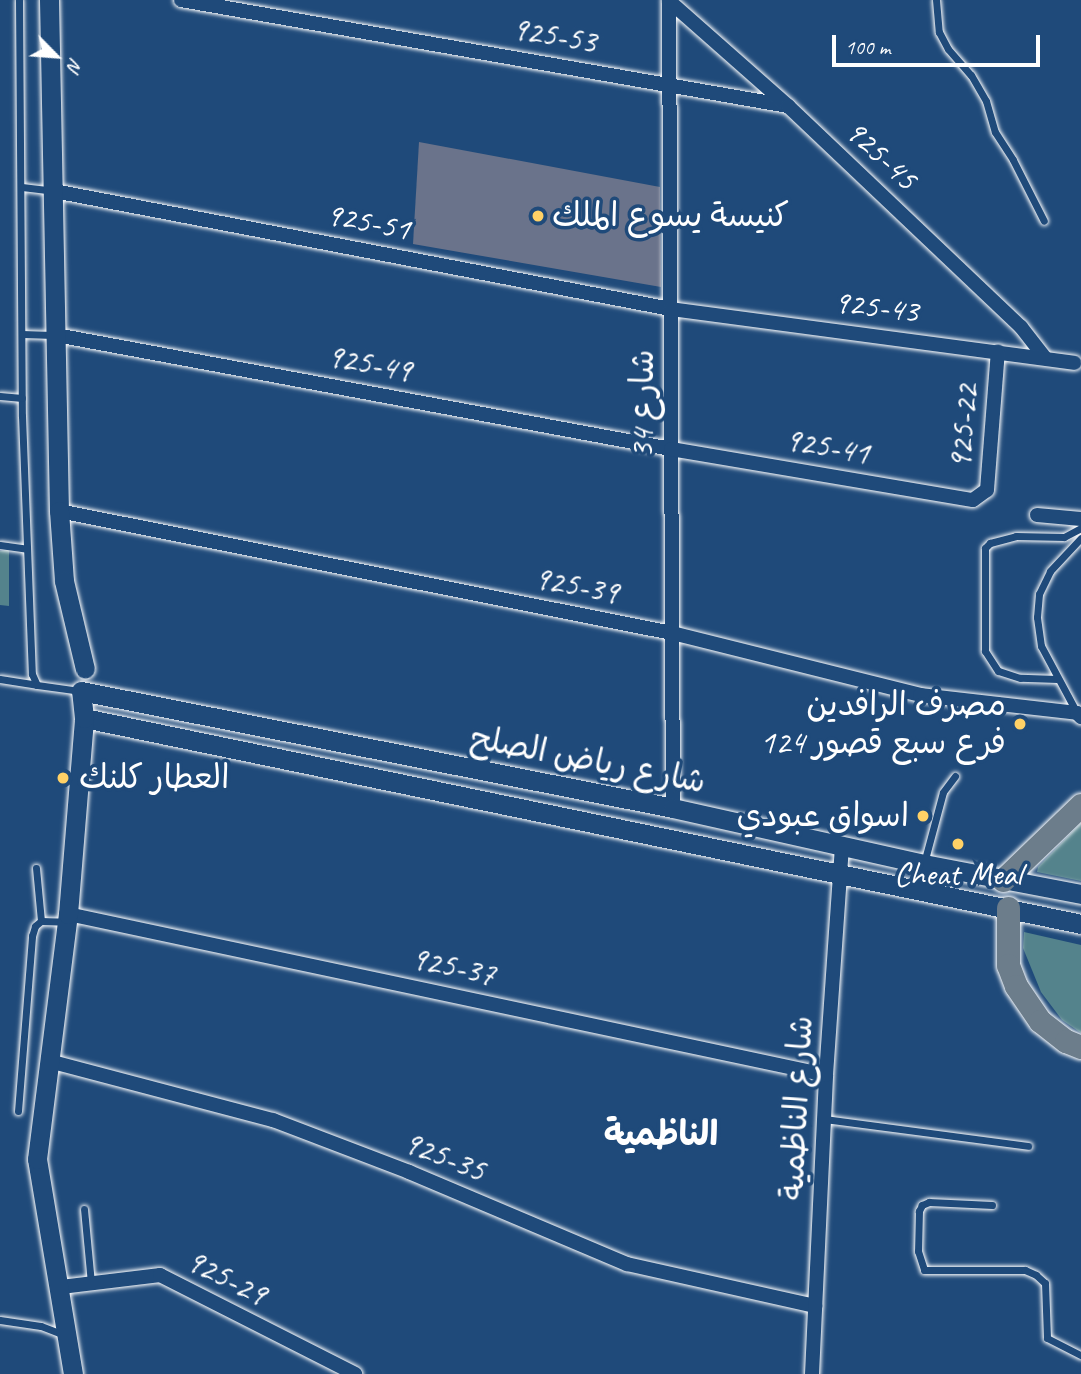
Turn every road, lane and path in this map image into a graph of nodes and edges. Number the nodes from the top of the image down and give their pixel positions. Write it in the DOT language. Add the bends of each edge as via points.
graph roads {
  1 [pos="19,0"];
  2 [pos="49,0"];
  3 [pos="181,0"];
  4 [pos="669,0"];
  5 [pos="936,0"];
  6 [pos="670,85"];
  7 [pos="788,106"];
  8 [pos="22,187"];
  9 [pos="54,191"];
  10 [pos="1044,220"];
  11 [pos="671,309"];
  12 [pos="22,334"];
  13 [pos="56,335"];
  14 [pos="998,351"];
  15 [pos="1045,358"];
  16 [pos="1074,363"];
  17 [pos="0,397"];
  18 [pos="22,398"];
  19 [pos="671,449"];
  20 [pos="973,500"];
  21 [pos="58,510"];
  22 [pos="1037,514"];
  23 [pos="1081,519"];
  24 [pos="1081,528"];
  25 [pos="1081,538"];
  26 [pos="0,545"];
  27 [pos="27,549"];
  28 [pos="672,633"];
  29 [pos="85,668"];
  30 [pos="0,679"];
  31 [pos="1057,679"];
  32 [pos="37,685"];
  33 [pos="81,691"];
  34 [pos="1079,715"];
  35 [pos="84,718"];
  36 [pos="296,734"];
  37 [pos="293,760"];
  38 [pos="955,776"];
  39 [pos="1081,805"];
  40 [pos="673,808"];
  41 [pos="842,846"];
  42 [pos="924,864"];
  43 [pos="36,868"];
  44 [pos="839,876"];
  45 [pos="1003,880"];
  46 [pos="1081,894"];
  47 [pos="1009,908"];
  48 [pos="68,918"];
  49 [pos="41,921"];
  50 [pos="1081,924"];
  51 [pos="1081,1047"];
  52 [pos="49,1061"];
  53 [pos="827,1075"];
  54 [pos="18,1111"];
  55 [pos="824,1119"];
  56 [pos="1028,1146"];
  57 [pos="992,1205"];
  58 [pos="84,1209"];
  59 [pos="91,1283"];
  60 [pos="61,1287"];
  61 [pos="816,1306"];
  62 [pos="0,1320"];
  63 [pos="68,1337"];
  64 [pos="1081,1355"];
  65 [pos="73,1374"];
  66 [pos="355,1374"];
  67 [pos="812,1374"];
  1 -- 8 [label="lane"];
  2 -- 9 [label="street"];
  3 -- 6 [label="street, 925-53"];
  4 -- 6 [label="street, شارع 34"];
  4 -- 7 [label="street, 925-45"];
  5 -- 10 [label="lane" via="939,32 986,101 995,132"];
  6 -- 7 [label="street, 925-53"];
  6 -- 11 [label="street, شارع 34"];
  7 -- 15 [label="street, 925-45" via="1021,327"];
  8 -- 9 [label="lane"];
  8 -- 12 [label="lane"];
  9 -- 11 [label="street, 925-51"];
  9 -- 13 [label="street"];
  11 -- 14 [label="street, 925-43"];
  11 -- 19 [label="street, شارع 34"];
  12 -- 13 [label="lane"];
  12 -- 18 [label="lane"];
  13 -- 19 [label="street, 925-49"];
  13 -- 21 [label="street"];
  14 -- 15 [label="street, 925-43"];
  14 -- 20 [label="street, 925-22" via="987,490"];
  15 -- 16 [label="street, 925-43"];
  17 -- 18 [label="lane"];
  18 -- 27 [label="lane"];
  19 -- 20 [label="street, 925-41"];
  19 -- 28 [label="street, شارع 34"];
  21 -- 28 [label="street, 925-39"];
  21 -- 29 [label="street" via="64,581"];
  22 -- 23 [label="street"];
  24 -- 31 [label="lane" via="1064,537 1016,536 985,548 985,651 998,671 1020,678"];
  25 -- 31 [label="lane" via="1050,570 1040,594 1041,646"];
  26 -- 27 [label="lane"];
  27 -- 32 [label="lane" via="32,674"];
  28 -- 34 [label="street, 925-39" via="920,695"];
  28 -- 40 [label="street, شارع 34"];
  30 -- 32 [label="lane"];
  31 -- 34 [label="lane"];
  32 -- 33 [label="lane"];
  33 -- 35 [label="street"];
  33 -- 36 [label="street, شارع رياض الصلح"];
  35 -- 37 [label="street, شارع رياض الصلح"];
  35 -- 48 [label="street"];
  36 -- 37 [label="street" via="289,747"];
  36 -- 40 [label="street, شارع رياض الصلح"];
  37 -- 44 [label="street, شارع رياض الصلح"];
  38 -- 42 [label="lane" via="943,792"];
  39 -- 45 [label="main road"];
  40 -- 41 [label="street, شارع رياض الصلح"];
  41 -- 42 [label="street, شارع رياض الصلح"];
  41 -- 44 [label="street, شارع الناظمية"];
  42 -- 45 [label="street, شارع رياض الصلح"];
  43 -- 49 [label="lane"];
  44 -- 47 [label="street, شارع رياض الصلح"];
  44 -- 53 [label="street, شارع الناظمية"];
  45 -- 46 [label="street, شارع رياض الصلح"];
  47 -- 50 [label="street, شارع رياض الصلح"];
  47 -- 51 [label="main road" via="1008,965 1016,986 1040,1021"];
  48 -- 49 [label="lane"];
  48 -- 52 [label="street"];
  48 -- 53 [label="street, 925-37"];
  49 -- 54 [label="lane" via="32,936"];
  52 -- 60 [label="street" via="37,1159"];
  52 -- 61 [label="street, 925-35" via="273,1120 627,1264"];
  53 -- 55 [label="street, شارع الناظمية"];
  55 -- 56 [label="lane"];
  55 -- 61 [label="street, شارع الناظمية"];
  57 -- 64 [label="lane" via="922,1205 918,1251 925,1270 1025,1270 1036,1275 1045,1283 1047,1338"];
  58 -- 59 [label="lane"];
  59 -- 60 [label="street, 925-29"];
  59 -- 66 [label="street, 925-29" via="160,1275"];
  60 -- 63 [label="street"];
  61 -- 67 [label="street, شارع الناظمية"];
  62 -- 63 [label="lane" via="41,1326"];
  63 -- 65 [label="street"];
}
